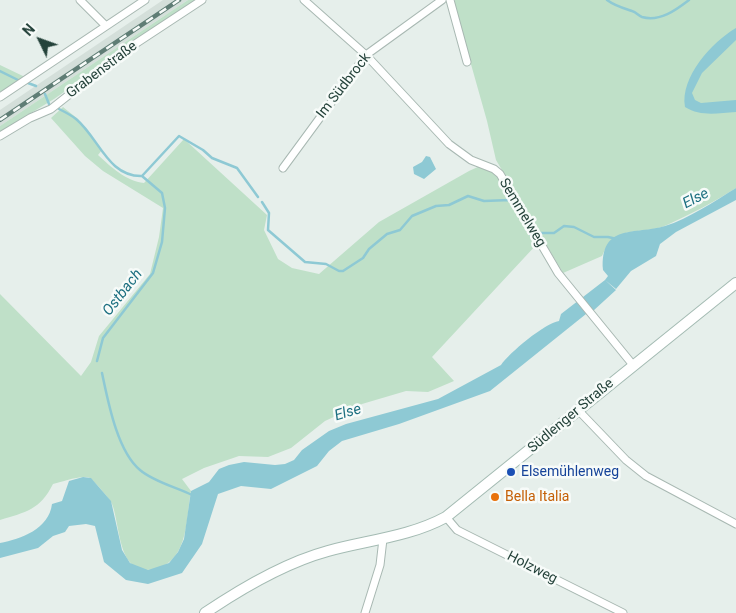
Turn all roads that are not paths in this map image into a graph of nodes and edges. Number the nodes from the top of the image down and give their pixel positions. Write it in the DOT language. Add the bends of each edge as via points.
graph roads {
  1 [pos="80,0"];
  2 [pos="145,0"];
  3 [pos="202,0"];
  4 [pos="304,0"];
  5 [pos="442,0"];
  6 [pos="450,0"];
  7 [pos="106,26"];
  8 [pos="366,55"];
  9 [pos="467,62"];
  10 [pos="0,97"];
  11 [pos="0,136"];
  12 [pos="283,168"];
  13 [pos="736,283"];
  14 [pos="633,365"];
  15 [pos="578,410"];
  16 [pos="446,517"];
  17 [pos="736,523"];
  18 [pos="383,539"];
  19 [pos="205,613"];
  20 [pos="365,613"];
  21 [pos="623,613"];
  1 -- 7 [label="street"];
  2 -- 7 [label="street"];
  3 -- 11 [label="street, Grabenstraße" via="123,52 51,108"];
  4 -- 8 [label="street, Semmelweg"];
  5 -- 8 [label="street, Im Südbrock"];
  6 -- 9 [label="street"];
  7 -- 10 [label="street"];
  8 -- 12 [label="street, Im Südbrock"];
  8 -- 14 [label="street, Semmelweg" via="449,144 471,160 500,174 558,273"];
  13 -- 14 [label="main road, Südlenger Straße"];
  14 -- 15 [label="main road, Südlenger Straße"];
  15 -- 16 [label="main road, Südlenger Straße"];
  15 -- 17 [label="street" via="646,476"];
  16 -- 18 [label="main road, Südlenger Straße" via="421,529"];
  16 -- 21 [label="street, Holzweg" via="457,530"];
  18 -- 19 [label="main road, Südlenger Straße" via="327,551 298,562 237,592"];
  18 -- 20 [label="street" via="380,565"];
}
